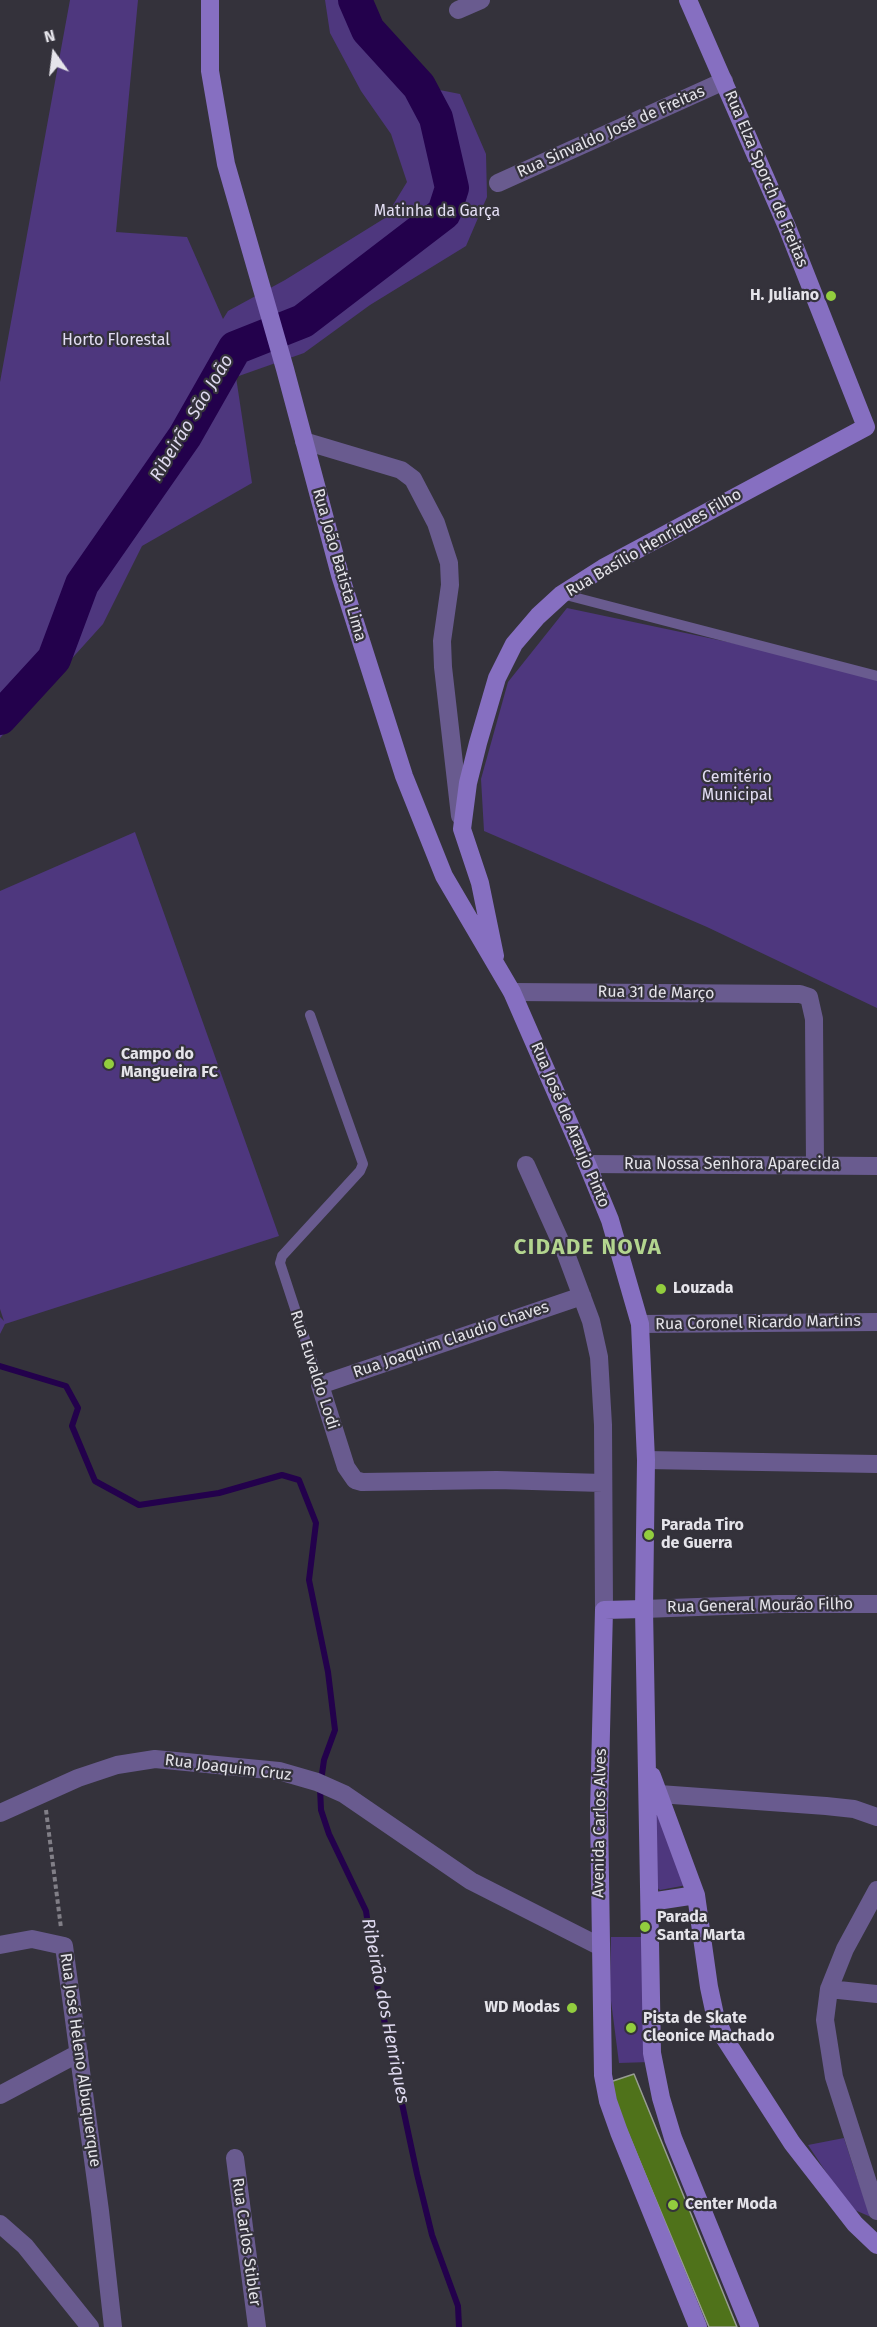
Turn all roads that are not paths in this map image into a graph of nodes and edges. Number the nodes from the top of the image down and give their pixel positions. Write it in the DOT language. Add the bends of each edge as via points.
graph roads {
  1 [pos="210,0"];
  2 [pos="481,0"];
  3 [pos="688,0"];
  4 [pos="458,10"];
  5 [pos="724,81"];
  6 [pos="498,183"];
  7 [pos="872,426"];
  8 [pos="304,441"];
  9 [pos="562,594"];
  10 [pos="877,676"];
  11 [pos="462,830"];
  12 [pos="444,876"];
  13 [pos="496,961"];
  14 [pos="512,992"];
  15 [pos="310,1015"];
  16 [pos="587,1164"];
  17 [pos="526,1165"];
  18 [pos="815,1165"];
  19 [pos="877,1166"];
  20 [pos="582,1296"];
  21 [pos="877,1322"];
  22 [pos="640,1324"];
  23 [pos="320,1385"];
  24 [pos="646,1460"];
  25 [pos="877,1464"];
  26 [pos="603,1483"];
  27 [pos="877,1604"];
  28 [pos="644,1609"];
  29 [pos="604,1610"];
  30 [pos="648,1766"];
  31 [pos="659,1794"];
  32 [pos="0,1813"];
  33 [pos="877,1817"];
  34 [pos="877,1890"];
  35 [pos="696,1895"];
  36 [pos="650,1902"];
  37 [pos="0,1945"];
  38 [pos="599,1946"];
  39 [pos="829,1989"];
  40 [pos="877,1994"];
  41 [pos="79,2053"];
  42 [pos="0,2095"];
  43 [pos="235,2158"];
  44 [pos="877,2211"];
  45 [pos="0,2224"];
  46 [pos="877,2245"];
  47 [pos="90,2327"];
  48 [pos="113,2327"];
  49 [pos="257,2327"];
  50 [pos="698,2327"];
  51 [pos="750,2327"];
  1 -- 8 [label="street, Rua João Batista Lima" via="210,71 215,116"];
  2 -- 4 [label="street"];
  3 -- 5 [label="street, Rua Elza Sporch de Freitas"];
  5 -- 6 [label="street, Rua Sinvaldo José de Freitas"];
  5 -- 7 [label="street, Rua Elza Sporch de Freitas"];
  7 -- 9 [label="street, Rua Basílio Henriques Filho" via="668,532"];
  8 -- 11 [label="street" via="401,470 413,479 436,523 449,563 443,667"];
  8 -- 12 [label="street, Rua João Batista Lima" via="340,575 393,743"];
  9 -- 10 [label="lane"];
  9 -- 11 [label="street, Rua Basílio Henriques Filho" via="514,644 497,678 468,783"];
  11 -- 13 [label="street, Rua Basílio Henriques Filho" via="488,914"];
  12 -- 13 [label="street, Rua José de Araujo Pinto"];
  13 -- 14 [label="street, Rua José de Araujo Pinto"];
  14 -- 16 [label="street, Rua José de Araujo Pinto"];
  14 -- 18 [label="street, Rua 31 de Março" via="809,997 814,1019"];
  15 -- 23 [label="lane, Rua Euvaldo Lodi" via="363,1164 282,1256 282,1274"];
  16 -- 18 [label="street, Rua Nossa Senhora Aparecida"];
  16 -- 22 [label="street, Rua José de Araujo Pinto" via="610,1220"];
  17 -- 20 [label="street"];
  18 -- 19 [label="street, Rua Nossa Senhora Aparecida"];
  20 -- 23 [label="street, Rua Joaquim Claudio Chaves"];
  20 -- 26 [label="street" via="599,1357"];
  21 -- 22 [label="street, Rua Coronel Ricardo Martins"];
  22 -- 24 [label="street, Rua José de Araujo Pinto"];
  23 -- 26 [label="street, Rua Euvaldo Lodi" via="346,1467 350,1476 362,1482"];
  24 -- 25 [label="street"];
  24 -- 28 [label="street, Rua José de Araujo Pinto"];
  26 -- 29 [label="street"];
  27 -- 28 [label="street, Rua General Mourão Filho"];
  28 -- 29 [label="street"];
  28 -- 30 [label="street"];
  29 -- 38 [label="street, Avenida Carlos Alves"];
  30 -- 31 [label="street"];
  30 -- 36 [label="street"];
  31 -- 33 [label="street" via="826,1806"];
  31 -- 35 [label="street"];
  32 -- 38 [label="street, Rua Joaquim Cruz" via="117,1765 154,1759 267,1769 344,1794 471,1881"];
  34 -- 39 [label="street" via="845,1949"];
  35 -- 36 [label="street"];
  35 -- 46 [label="street" via="709,1987 725,2039 792,2143 855,2224"];
  36 -- 51 [label="street" via="652,2053 661,2098 695,2197"];
  37 -- 41 [label="street, Rua José Heleno Albuquerque" via="32,1939 64,1946"];
  38 -- 50 [label="street, Avenida Carlos Alves" via="603,2075 608,2101"];
  39 -- 40 [label="street"];
  39 -- 44 [label="street" via="825,2020 834,2077"];
  41 -- 42 [label="street"];
  41 -- 48 [label="street, Rua José Heleno Albuquerque"];
  43 -- 49 [label="street, Rua Carlos Stibler"];
  45 -- 47 [label="street" via="25,2246"];
}
